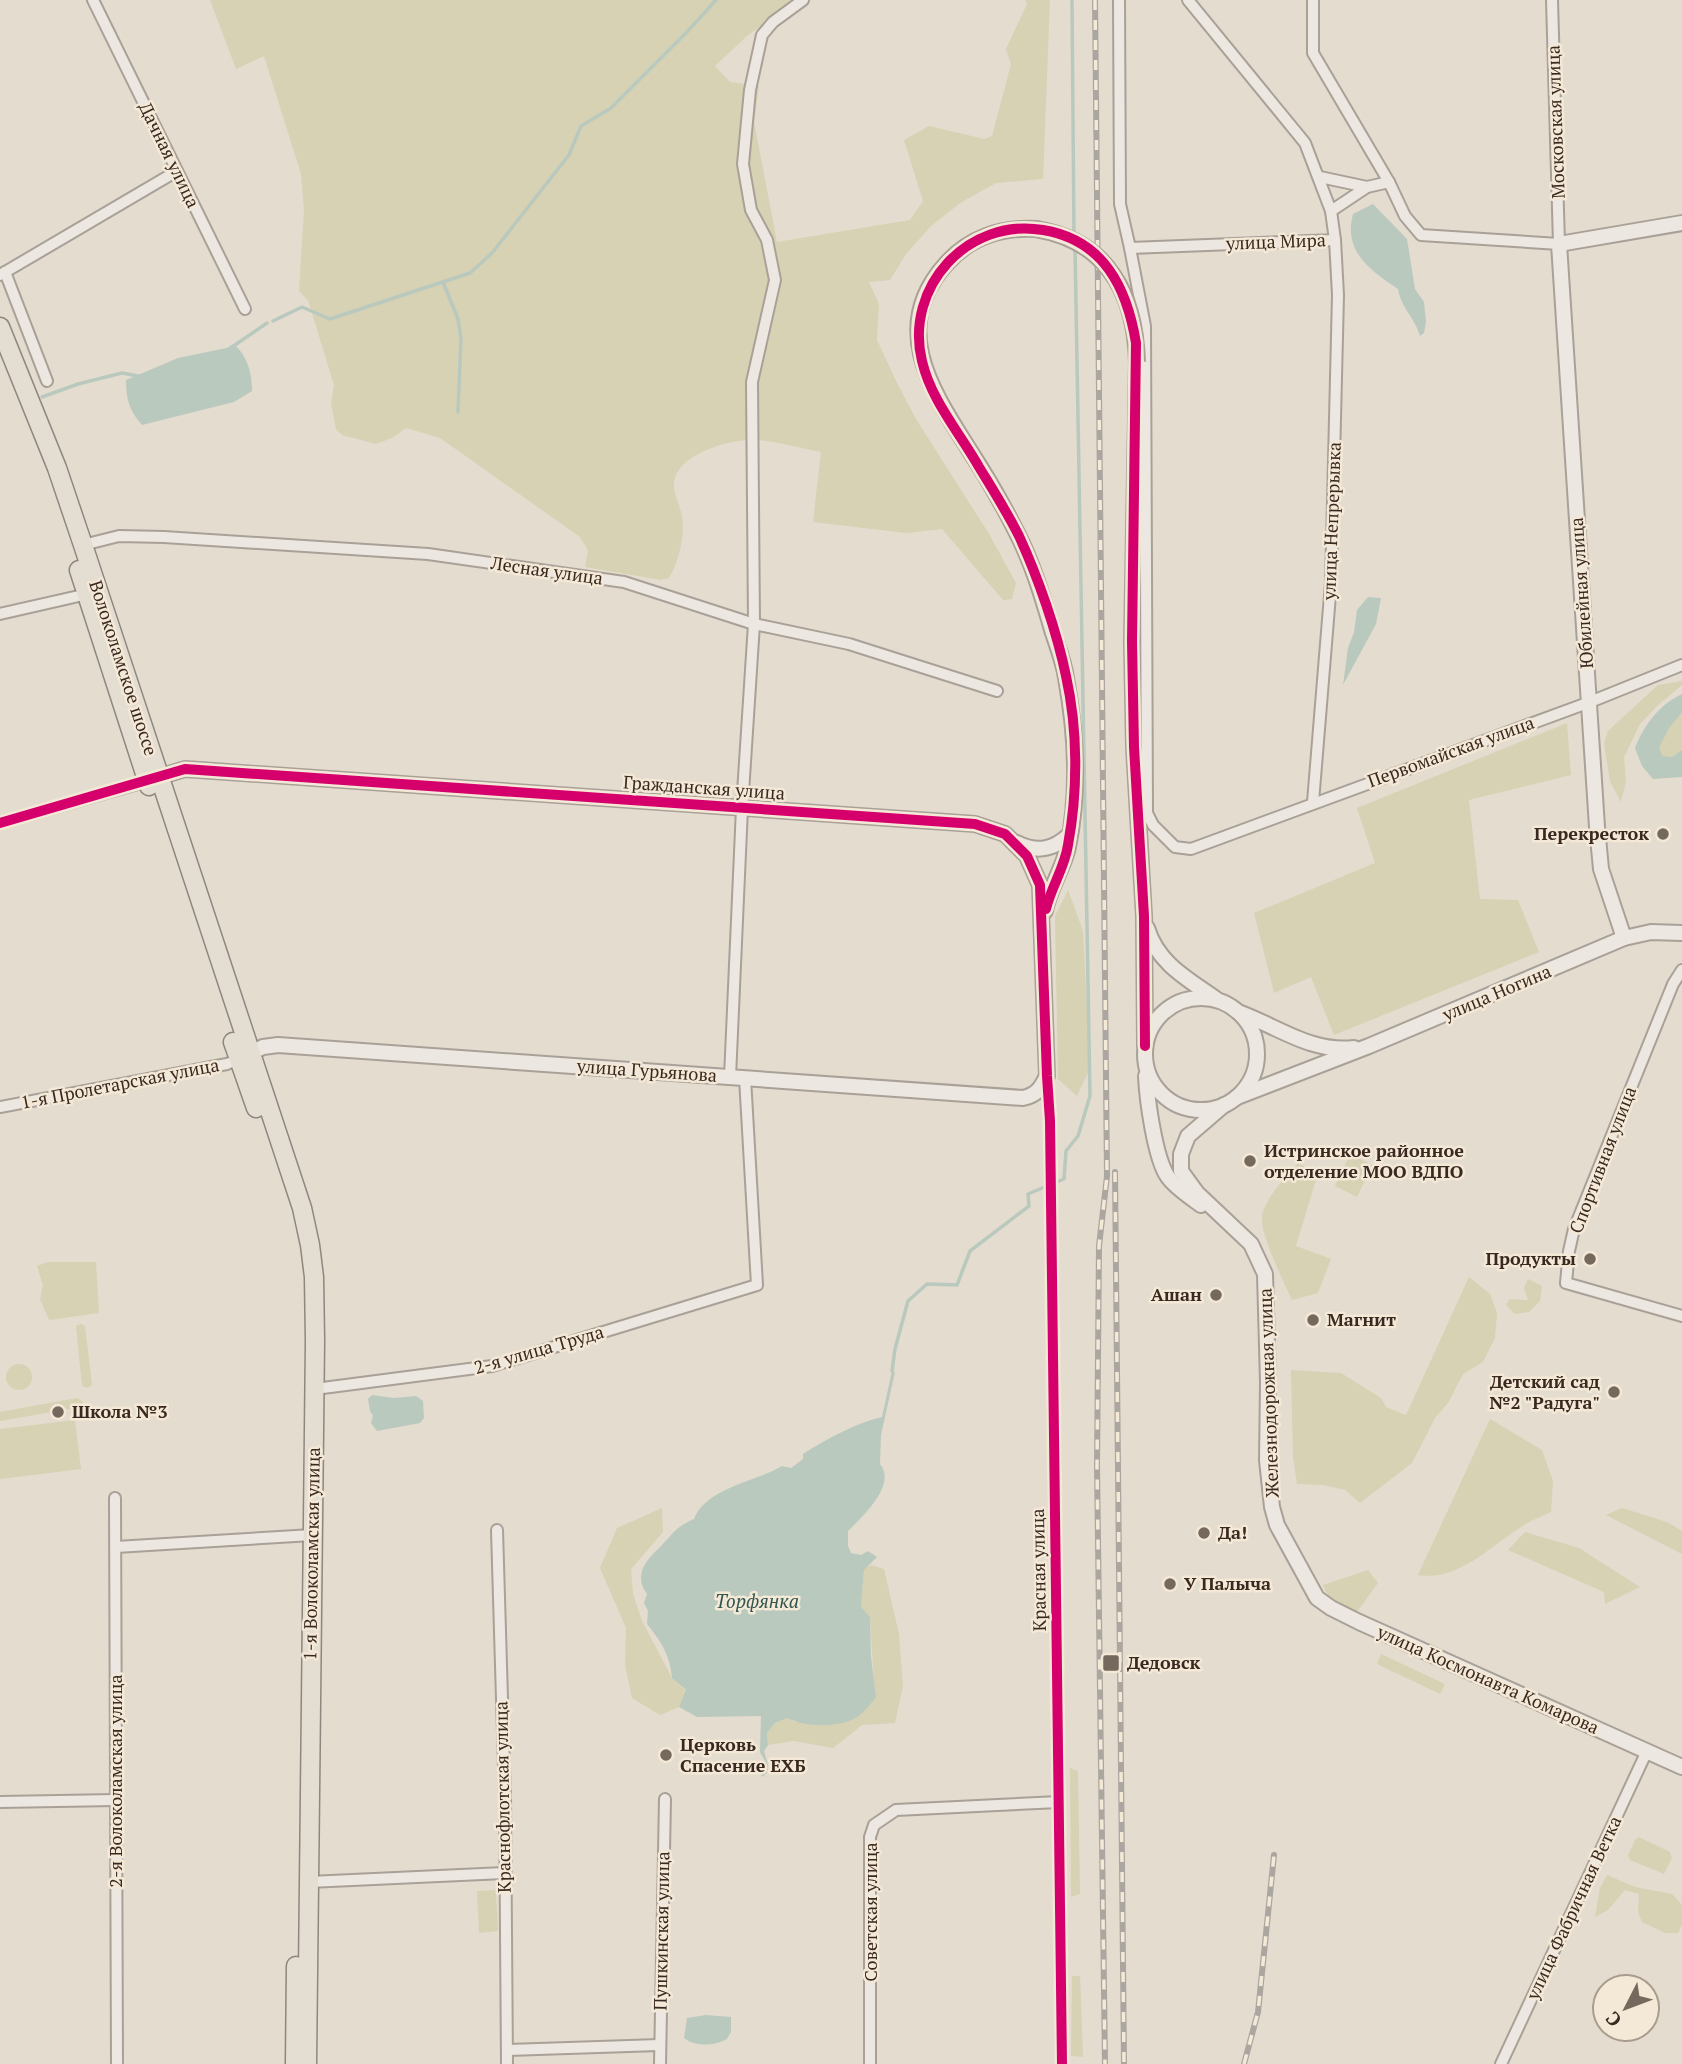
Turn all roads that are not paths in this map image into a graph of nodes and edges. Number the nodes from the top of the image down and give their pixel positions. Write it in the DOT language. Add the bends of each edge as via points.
graph roads {
  1 [pos="93,0"];
  2 [pos="803,0"];
  3 [pos="1119,0"];
  4 [pos="1188,0"];
  5 [pos="1313,0"];
  6 [pos="1552,0"];
  7 [pos="177,171"];
  8 [pos="1320,177"];
  9 [pos="1389,182"];
  10 [pos="1367,187"];
  11 [pos="1331,211"];
  12 [pos="1682,223"];
  13 [pos="1335,240"];
  14 [pos="1559,244"];
  15 [pos="1130,248"];
  16 [pos="3,273"];
  17 [pos="245,309"];
  18 [pos="1,330"];
  19 [pos="0,356"];
  20 [pos="47,381"];
  21 [pos="83,545"];
  22 [pos="92,593"];
  23 [pos="0,614"];
  24 [pos="754,624"];
  25 [pos="1682,665"];
  26 [pos="998,691"];
  27 [pos="1590,702"];
  28 [pos="153,779"];
  29 [pos="1313,802"];
  30 [pos="742,808"];
  31 [pos="0,824"];
  32 [pos="1069,835"];
  33 [pos="1008,838"];
  34 [pos="1144,916"];
  35 [pos="1042,930"];
  36 [pos="1682,933"];
  37 [pos="1624,939"];
  38 [pos="1682,970"];
  39 [pos="1220,1002"];
  40 [pos="1236,1011"];
  41 [pos="1145,1046"];
  42 [pos="1369,1046"];
  43 [pos="244,1056"];
  44 [pos="1146,1065"];
  45 [pos="1046,1076"];
  46 [pos="730,1077"];
  47 [pos="745,1078"];
  48 [pos="1237,1097"];
  49 [pos="1224,1105"];
  50 [pos="0,1107"];
  51 [pos="1220,1217"];
  52 [pos="1682,1316"];
  53 [pos="315,1388"];
  54 [pos="115,1498"];
  55 [pos="497,1530"];
  56 [pos="306,1536"];
  57 [pos="117,1547"];
  58 [pos="1305,1579"];
  59 [pos="1647,1751"];
  60 [pos="1682,1767"];
  61 [pos="665,1799"];
  62 [pos="116,1800"];
  63 [pos="0,1802"];
  64 [pos="1059,1802"];
  65 [pos="504,1873"];
  66 [pos="309,1882"];
  67 [pos="659,2045"];
  68 [pos="507,2050"];
  69 [pos="117,2064"];
  70 [pos="295,2064"];
  71 [pos="307,2064"];
  72 [pos="507,2064"];
  73 [pos="660,2064"];
  74 [pos="870,2064"];
  75 [pos="1062,2064"];
  76 [pos="1501,2064"];
  1 -- 7 [label="street, Дачная улица"];
  2 -- 24 [label="street" via="762,35 750,90 743,164 751,210 767,240 775,280 752,382"];
  3 -- 15 [label="street" via="1120,204"];
  4 -- 8 [label="street" via="1305,144"];
  5 -- 9 [label="street" via="1313,53"];
  6 -- 14 [label="street, Московская улица"];
  7 -- 16 [label="street"];
  7 -- 17 [label="street, Дачная улица"];
  8 -- 10 [label="street"];
  8 -- 11 [label="street"];
  9 -- 10 [label="street, улица Мира"];
  9 -- 14 [label="street" via="1405,216 1421,235"];
  10 -- 11 [label="street, улица Мира"];
  11 -- 13 [label="street, улица Мира"];
  12 -- 14 [label="street"];
  13 -- 15 [label="street, улица Мира"];
  13 -- 29 [label="street, улица Непрерывка" via="1338,295 1331,583"];
  14 -- 27 [label="street, Юбилейная улица"];
  15 -- 29 [label="street, Первомайская улица" via="1145,326 1147,813 1164,838 1183,850"];
  16 -- 20 [label="street"];
  18 -- 21 [label="main road, Волоколамское шоссе"];
  19 -- 22 [label="main road, Волоколамское шоссе"];
  21 -- 22 [label="main road, Волоколамское шоссе"];
  21 -- 24 [label="street, Лесная улица" via="120,536 164,537 428,554 624,582"];
  22 -- 23 [label="street"];
  22 -- 28 [label="main road, Волоколамское шоссе"];
  24 -- 26 [label="street, Лесная улица" via="849,644"];
  24 -- 30 [label="street"];
  25 -- 27 [label="street, Первомайская улица"];
  27 -- 29 [label="street, Первомайская улица"];
  27 -- 37 [label="street, Юбилейная улица" via="1601,869"];
  28 -- 30 [label="street, Гражданская улица" via="185,769"];
  28 -- 31 [label="street"];
  28 -- 43 [label="main road, Волоколамское шоссе"];
  30 -- 33 [label="street, Гражданская улица" via="975,824"];
  30 -- 46 [label="street"];
  32 -- 33 [label="street" via="1054,846 1036,850"];
  32 -- 34 [label="street, bridge" via="1075,801 1074,736 1066,676 1051,624 1018,535 936,397 922,363 919,337 925,299 936,276 974,241 998,232 1036,229 1073,239 1112,272 1129,307 1137,362 1132,642"];
  32 -- 35 [label="street"];
  33 -- 35 [label="street, Гражданская улица" via="1027,856 1040,885"];
  34 -- 39 [label="street" via="1153,944 1165,961"];
  34 -- 41 [label="street"];
  35 -- 45 [label="street, Гражданская улица"];
  36 -- 37 [label="street, улица Ногина" via="1651,932"];
  37 -- 42 [label="street, улица Ногина"];
  38 -- 52 [label="street, Спортивная улица" via="1574,1229 1566,1283"];
  39 -- 40 [label="street"];
  39 -- 41 [label="street" via="1199,999 1172,1007 1152,1027"];
  40 -- 42 [label="street" via="1316,1046"];
  40 -- 48 [label="street" via="1253,1034 1256,1054 1249,1082"];
  41 -- 44 [label="street"];
  42 -- 48 [label="street, улица Ногина"];
  43 -- 46 [label="street, улица Гурьянова" via="278,1045"];
  43 -- 50 [label="street, 1-я Пролетарская улица" via="227,1064"];
  43 -- 53 [label="main road, 1-я Волоколамская улица" via="289,1166 310,1245"];
  43 -- 56 [label="main road, 1-я Волоколамская улица" via="285,1193 303,1276"];
  44 -- 49 [label="street" via="1158,1091 1174,1103 1202,1110"];
  44 -- 51 [label="street, Железнодорожная улица" via="1151,1116 1167,1175"];
  45 -- 47 [label="street, улица Гурьянова" via="1036,1093 1023,1098"];
  45 -- 64 [label="street, Красная улица" via="1051,1148"];
  46 -- 47 [label="street, улица Гурьянова"];
  47 -- 53 [label="street, 2-я улица Труда" via="757,1285 492,1366"];
  48 -- 49 [label="street"];
  49 -- 51 [label="street, Железнодорожная улица" via="1188,1136 1180,1162 1197,1193"];
  51 -- 58 [label="street, Железнодорожная улица" via="1251,1244 1265,1274 1268,1480 1277,1525"];
  53 -- 56 [label="main road, 1-я Волоколамская улица"];
  54 -- 57 [label="street, 2-я Волоколамская улица"];
  55 -- 65 [label="street, Краснофлотская улица"];
  56 -- 57 [label="street"];
  56 -- 66 [label="main road, 1-я Волоколамская улица"];
  56 -- 70 [label="main road, 1-я Волоколамская улица"];
  57 -- 62 [label="street, 2-я Волоколамская улица"];
  58 -- 59 [label="street, улица Космонавта Комарова" via="1317,1598 1331,1608"];
  59 -- 60 [label="street, улица Космонавта Комарова"];
  59 -- 76 [label="street, улица Фабричная Ветка"];
  61 -- 67 [label="street, Пушкинская улица"];
  62 -- 63 [label="street"];
  62 -- 69 [label="street, 2-я Волоколамская улица"];
  64 -- 74 [label="street, Советская улица" via="896,1810 874,1825 870,1837"];
  64 -- 75 [label="street, Красная улица"];
  65 -- 66 [label="street"];
  65 -- 68 [label="street, Краснофлотская улица"];
  66 -- 71 [label="main road, 1-я Волоколамская улица"];
  67 -- 68 [label="street"];
  67 -- 73 [label="street, Пушкинская улица"];
  68 -- 72 [label="street, Краснофлотская улица"];
}
